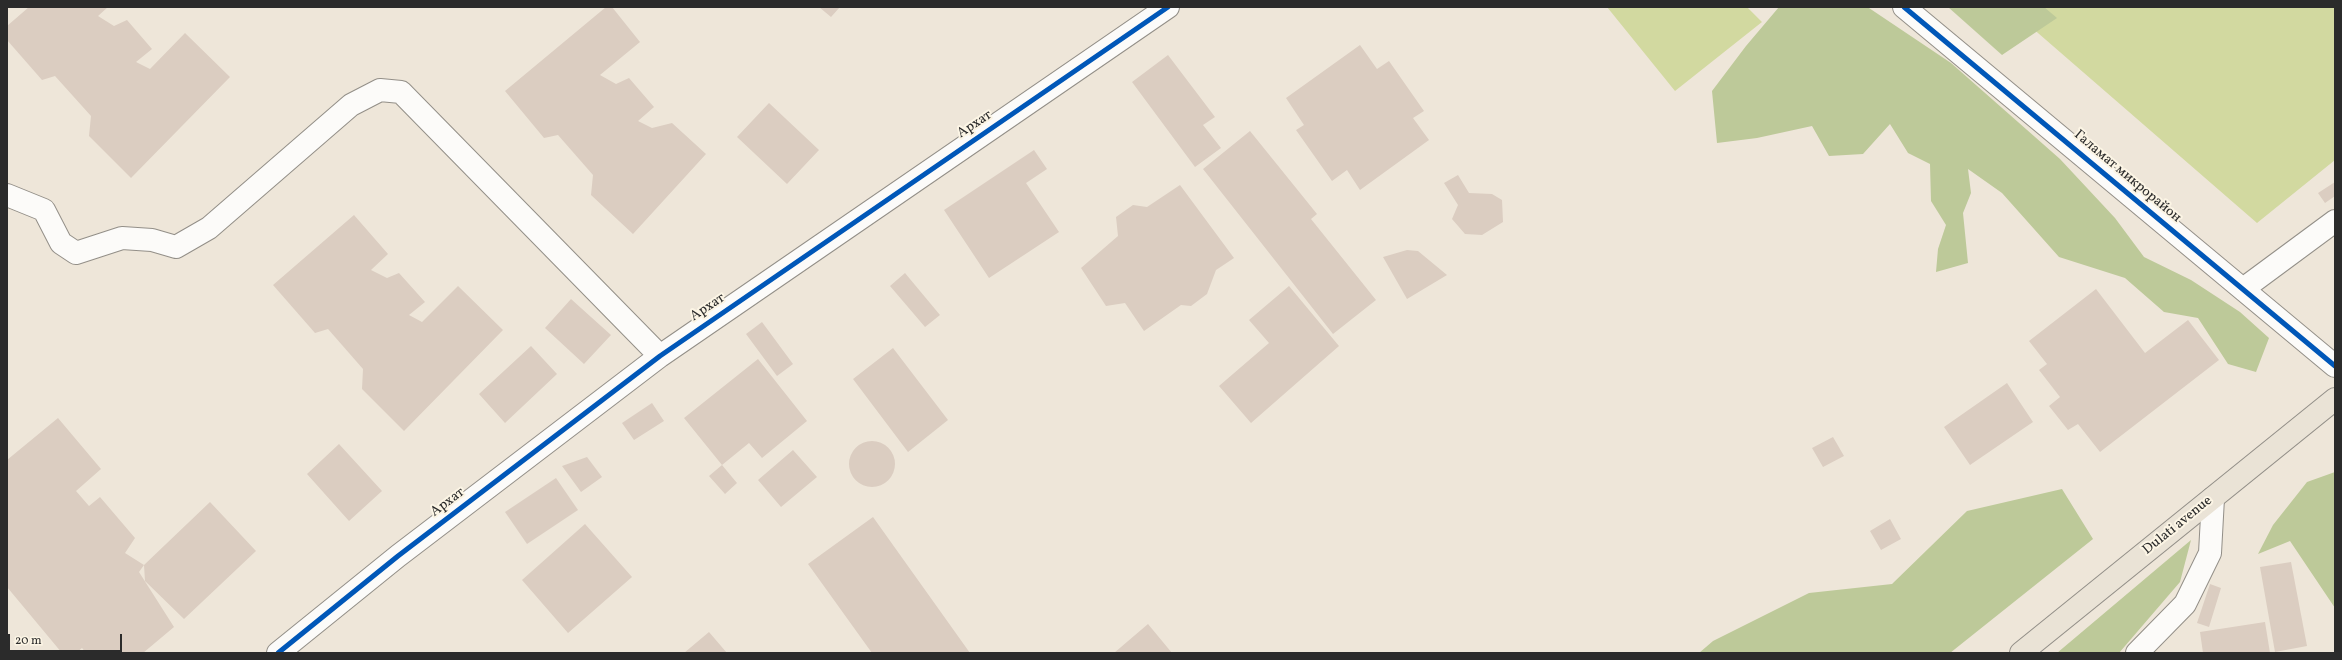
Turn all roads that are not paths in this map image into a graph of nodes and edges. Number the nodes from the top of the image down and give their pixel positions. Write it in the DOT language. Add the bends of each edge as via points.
graph roads {
  1 [pos="1168,7"];
  2 [pos="1904,7"];
  3 [pos="7,195"];
  4 [pos="2335,221"];
  5 [pos="2243,289"];
  6 [pos="660,356"];
  7 [pos="2335,366"];
  8 [pos="2335,399"];
  9 [pos="2213,498"];
  10 [pos="278,653"];
  11 [pos="2021,653"];
  12 [pos="2137,653"];
  1 -- 6 [label="street, Архат"];
  2 -- 5 [label="street, Галамат микрорайон"];
  3 -- 6 [label="street" via="44,210 61,244 76,253 122,238 152,240 176,247 209,228 351,105 380,90 401,92"];
  4 -- 5 [label="street"];
  5 -- 7 [label="street, Галамат микрорайон"];
  6 -- 10 [label="street, Архат" via="398,556"];
  8 -- 9 [label="main road, Dulati avenue"];
  9 -- 11 [label="main road, Dulati avenue"];
  9 -- 12 [label="street" via="2210,553 2207,560 2185,604"];
}
